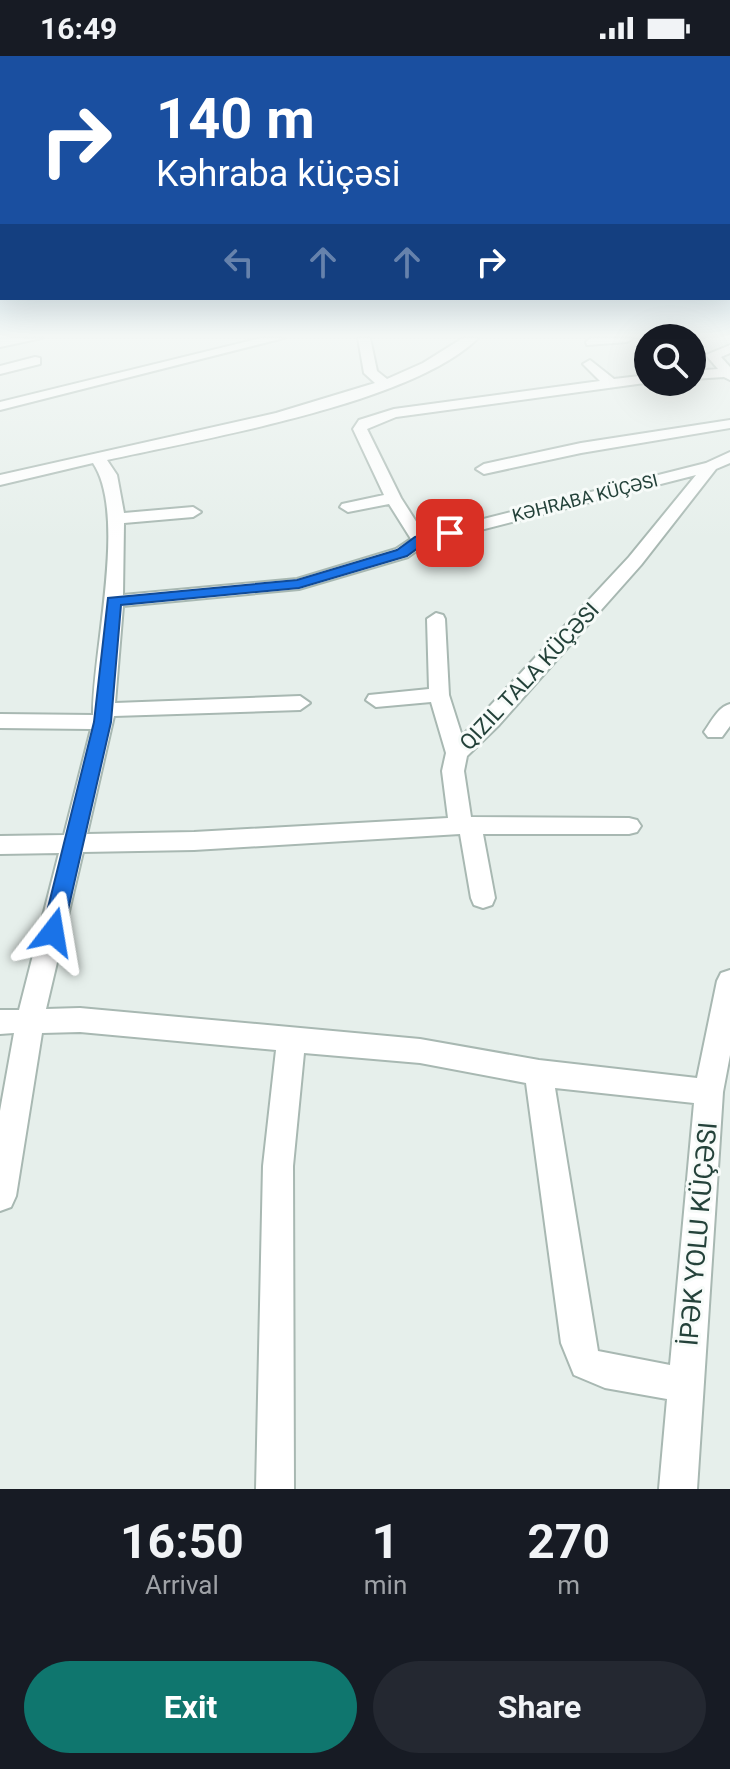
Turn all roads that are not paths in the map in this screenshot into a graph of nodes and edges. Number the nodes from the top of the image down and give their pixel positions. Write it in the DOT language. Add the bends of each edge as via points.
graph roads {
  1 [pos="316,405"];
  2 [pos="464,405"];
  3 [pos="730,424"];
  4 [pos="730,457"];
  5 [pos="98,459"];
  6 [pos="711,466"];
  7 [pos="484,469"];
  8 [pos="0,480"];
  9 [pos="393,498"];
  10 [pos="348,507"];
  11 [pos="193,512"];
  12 [pos="116,519"];
  13 [pos="420,540"];
  14 [pos="114,601"];
  15 [pos="436,619"];
  16 [pos="439,695"];
  17 [pos="376,700"];
  18 [pos="300,703"];
  19 [pos="730,711"];
  20 [pos="103,716"];
  21 [pos="0,721"];
  22 [pos="715,732"];
  23 [pos="457,753"];
  24 [pos="466,825"];
  25 [pos="629,826"];
  26 [pos="75,843"];
  27 [pos="0,845"];
  28 [pos="483,898"];
  29 [pos="730,981"];
  30 [pos="30,1021"];
  31 [pos="0,1022"];
  32 [pos="291,1040"];
  33 [pos="539,1073"];
  34 [pos="709,1092"];
  35 [pos="0,1196"];
  36 [pos="685,1385"];
  37 [pos="275,1489"];
  38 [pos="678,1489"];
  1 -- 5 [label="street"];
  2 -- 9 [label="street" via="372,418 360,429"];
  3 -- 7 [label="street"];
  4 -- 6 [label="street, KƏHRABA KÜÇƏSI"];
  5 -- 8 [label="street"];
  5 -- 12 [label="street" via="113,490"];
  6 -- 13 [label="street, KƏHRABA KÜÇƏSI"];
  6 -- 23 [label="street" via="635,561"];
  9 -- 10 [label="street"];
  9 -- 13 [label="street"];
  11 -- 12 [label="street"];
  12 -- 14 [label="street"];
  13 -- 14 [label="street, KƏHRABA KÜÇƏSI" via="402,553 299,584"];
  14 -- 20 [label="street"];
  15 -- 16 [label="street"];
  16 -- 17 [label="street"];
  16 -- 23 [label="street"];
  18 -- 20 [label="street"];
  19 -- 22 [label="street"];
  20 -- 21 [label="street"];
  20 -- 26 [label="street"];
  23 -- 24 [label="street" via="453,771"];
  24 -- 25 [label="street"];
  24 -- 26 [label="street"];
  24 -- 28 [label="street"];
  26 -- 27 [label="street"];
  26 -- 30 [label="street"];
  29 -- 34 [label="street, İPƏK YOLU KÜÇƏSI"];
  30 -- 31 [label="street"];
  30 -- 32 [label="street" via="80,1020"];
  30 -- 35 [label="street"];
  32 -- 33 [label="street" via="420,1051"];
  32 -- 37 [label="street" via="278,1166"];
  33 -- 34 [label="street"];
  33 -- 36 [label="street" via="578,1343 586,1363"];
  34 -- 36 [label="street, İPƏK YOLU KÜÇƏSI"];
  36 -- 38 [label="street, İPƏK YOLU KÜÇƏSI"];
}
